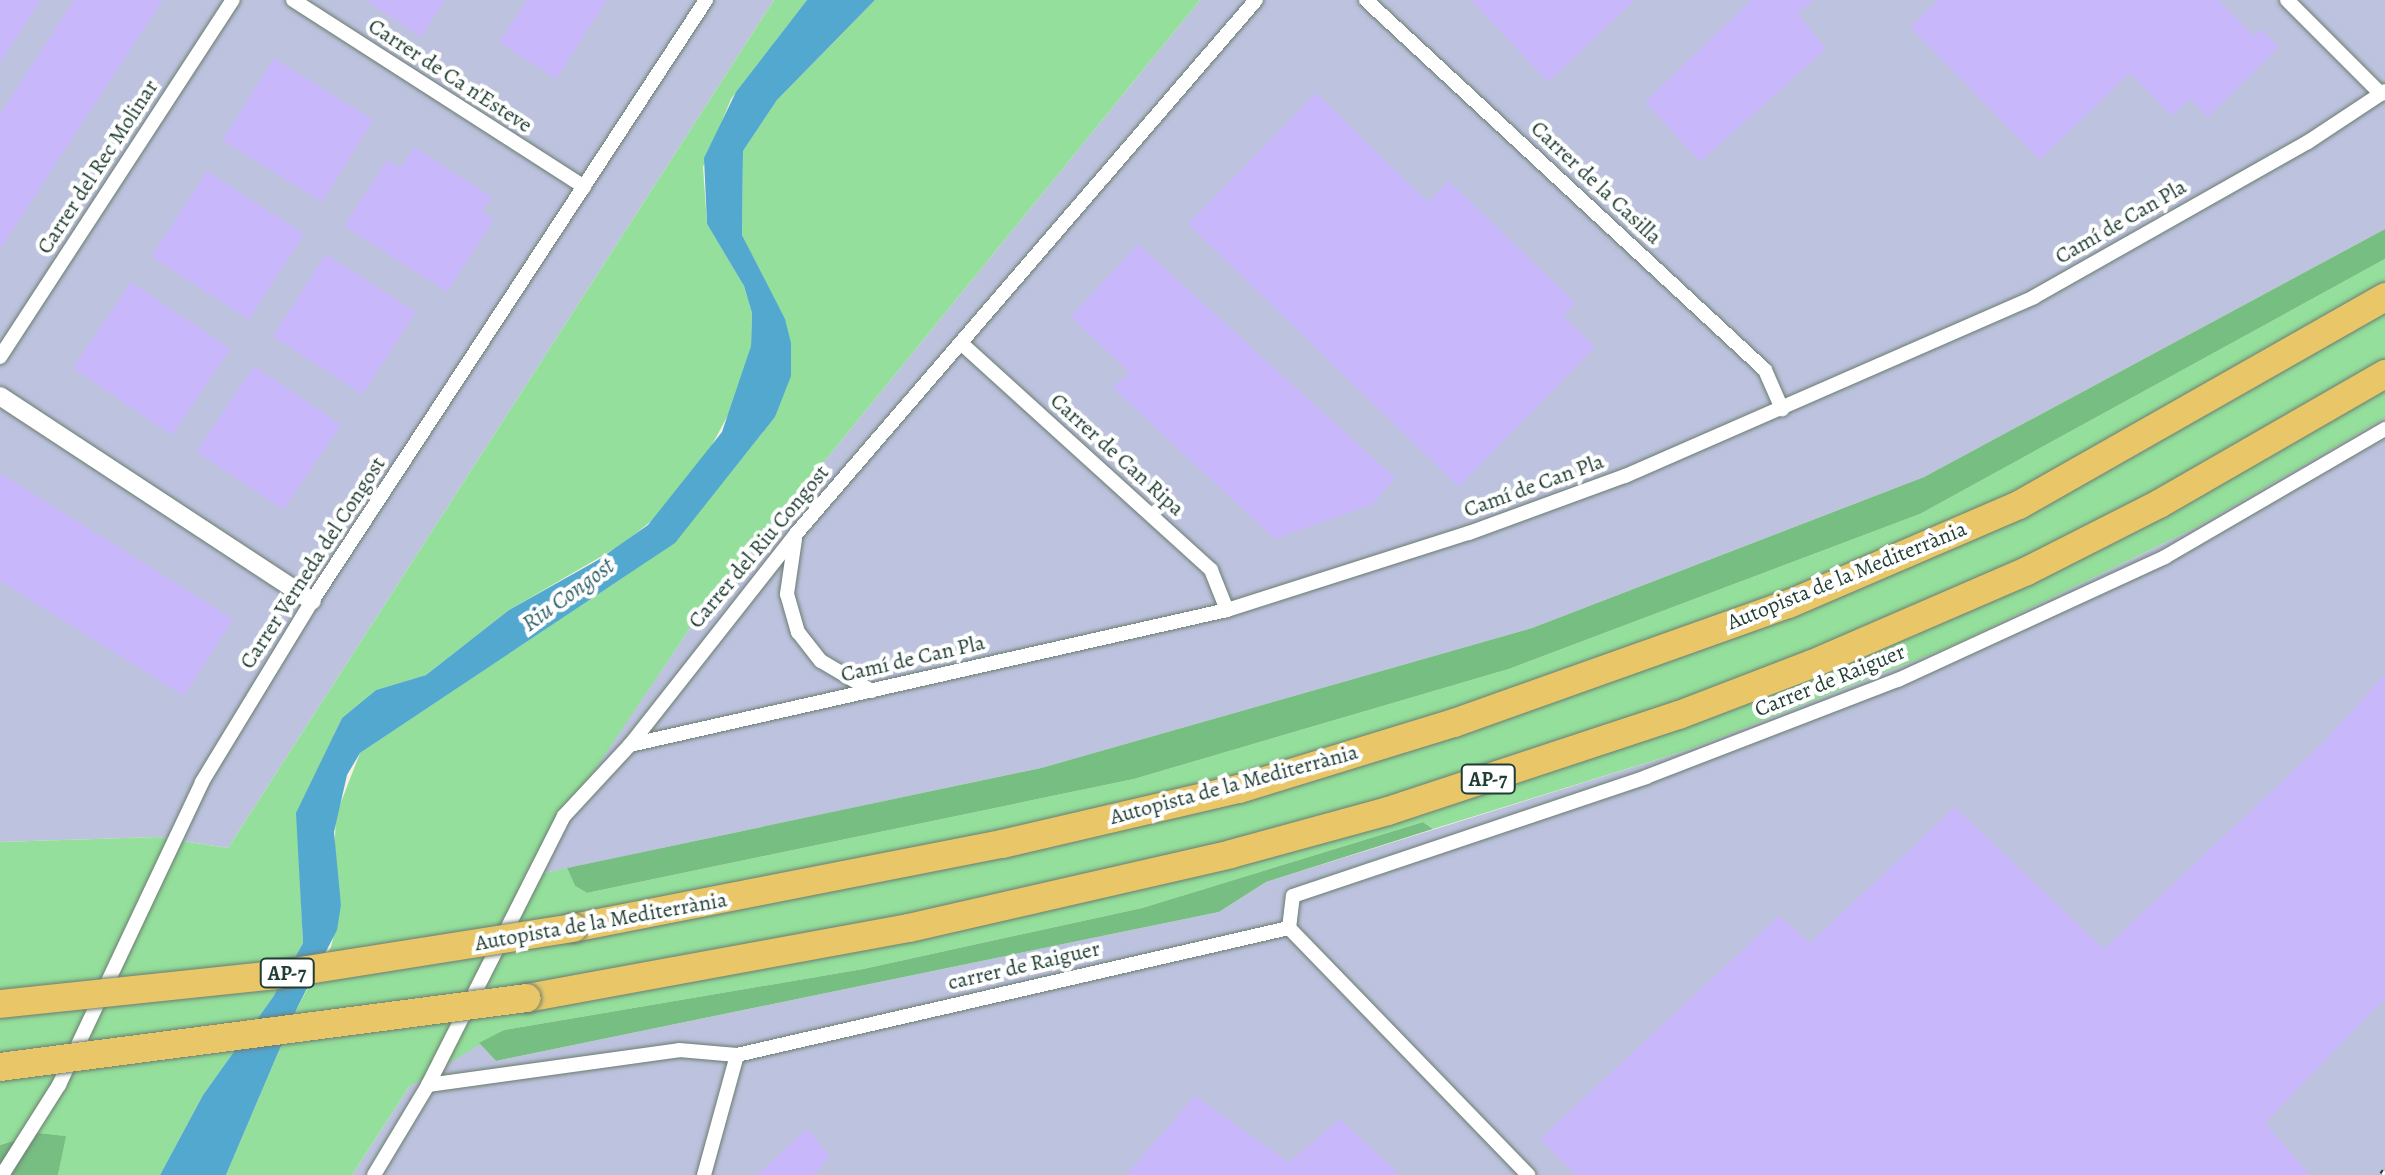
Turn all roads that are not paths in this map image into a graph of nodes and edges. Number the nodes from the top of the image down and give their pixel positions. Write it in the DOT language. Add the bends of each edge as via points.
graph roads {
  1 [pos="233,0"];
  2 [pos="293,0"];
  3 [pos="706,0"];
  4 [pos="1256,0"];
  5 [pos="1366,0"];
  6 [pos="2287,0"];
  7 [pos="2383,92"];
  8 [pos="584,187"];
  9 [pos="2385,297"];
  10 [pos="962,344"];
  11 [pos="0,357"];
  12 [pos="2385,374"];
  13 [pos="0,396"];
  14 [pos="1782,409"];
  15 [pos="2385,429"];
  16 [pos="795,535"];
  17 [pos="312,601"];
  18 [pos="1227,610"];
  19 [pos="872,691"];
  20 [pos="630,745"];
  21 [pos="1289,928"];
  22 [pos="0,1004"];
  23 [pos="737,1055"];
  24 [pos="0,1067"];
  25 [pos="428,1085"];
  26 [pos="2,1175"];
  27 [pos="374,1175"];
  28 [pos="704,1175"];
  29 [pos="1528,1175"];
  1 -- 11 [label="street, Carrer del Rec Molinar"];
  2 -- 8 [label="street, Carrer de Ca n'Esteve"];
  3 -- 8 [label="street, Carrer Verneda del Congost"];
  4 -- 10 [label="street, Carrer del Riu Congost"];
  5 -- 14 [label="street, Carrer de la Casilla" via="1765,370"];
  6 -- 7 [label="street"];
  7 -- 14 [label="street, Camí de Can Pla" via="2308,142 2034,297"];
  8 -- 17 [label="street, Carrer Verneda del Congost"];
  9 -- 22 [label="highway, Autopista de la Mediterrània / AP-7, bridge" via="2019,505 1789,604 1454,723 1239,789 792,889 573,928 276,975"];
  10 -- 16 [label="street, Carrer del Riu Congost"];
  10 -- 18 [label="street, Carrer de Can Ripa" via="1211,570"];
  12 -- 24 [label="highway, AP-7, bridge" via="2159,504 2027,571 1812,664 1388,811 1132,879 909,928 527,998"];
  13 -- 17 [label="street"];
  14 -- 18 [label="street, Camí de Can Pla" via="1469,533"];
  15 -- 21 [label="street, Carrer de Raiguer" via="2165,557 1898,680 1646,777 1293,896"];
  16 -- 19 [label="street" via="787,594 798,632 821,661"];
  16 -- 20 [label="street, Carrer del Riu Congost"];
  17 -- 26 [label="street, Carrer Verneda del Congost" via="202,782 59,1085"];
  18 -- 19 [label="street, Camí de Can Pla"];
  19 -- 20 [label="street, Camí de Can Pla"];
  20 -- 25 [label="street, Carrer del Riu Congost" via="564,816"];
  21 -- 23 [label="street, carrer de Raiguer"];
  21 -- 29 [label="street"];
  23 -- 25 [label="street, carrer de Raiguer" via="679,1050"];
  23 -- 28 [label="street"];
  25 -- 27 [label="street, Carrer del Riu Congost"];
}
